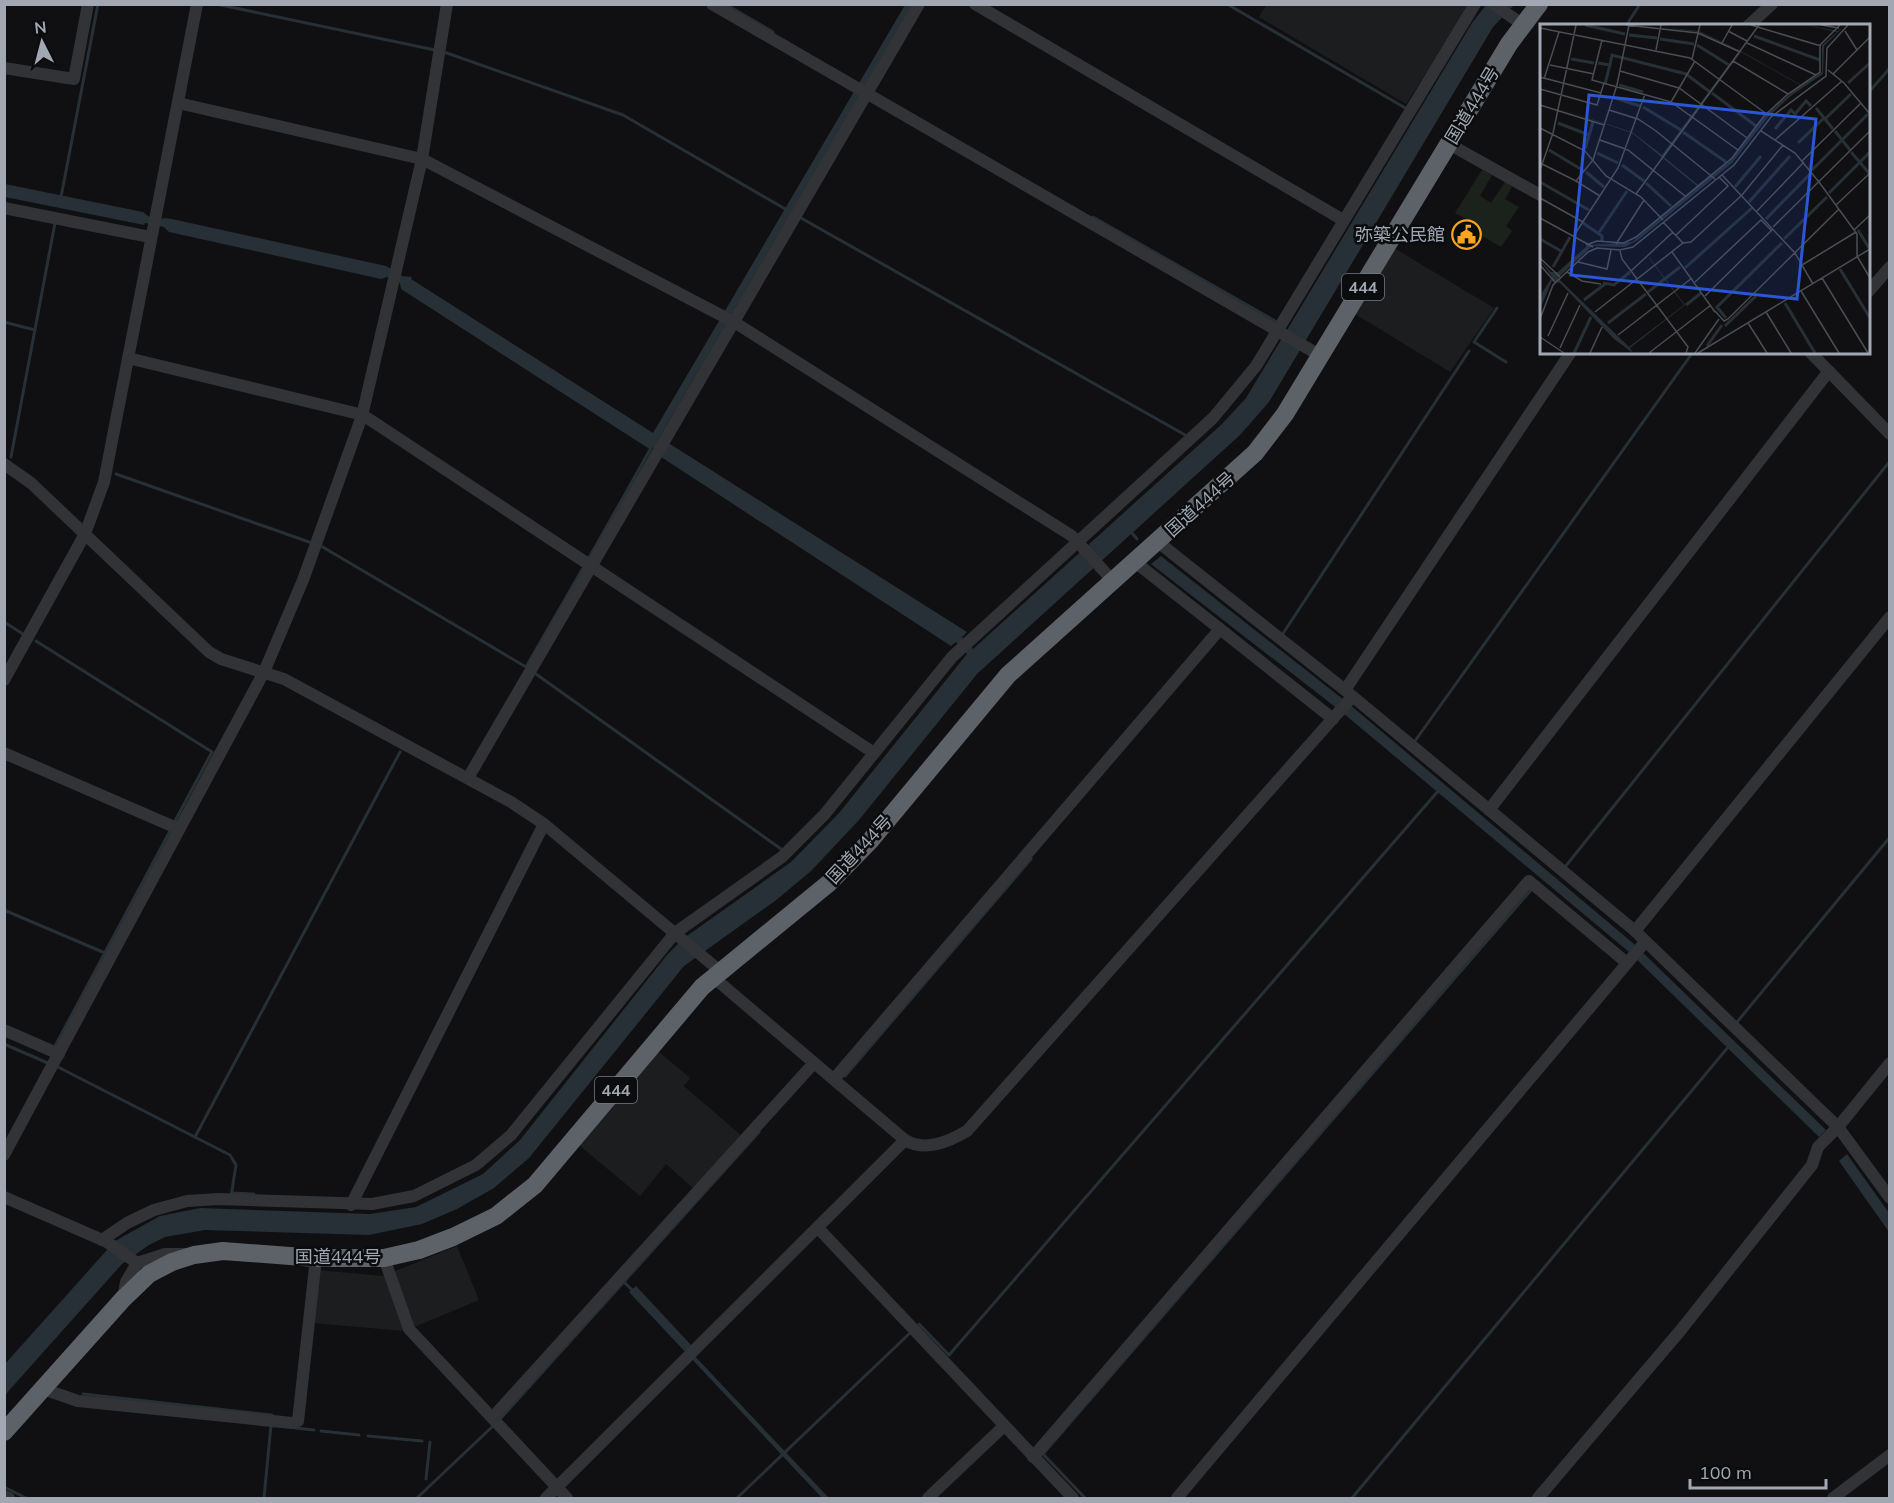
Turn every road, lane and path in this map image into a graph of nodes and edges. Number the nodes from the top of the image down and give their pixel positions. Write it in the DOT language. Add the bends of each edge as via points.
graph roads {
  1 [pos="88,4"];
  2 [pos="197,4"];
  3 [pos="447,4"];
  4 [pos="712,4"];
  5 [pos="919,4"];
  6 [pos="975,4"];
  7 [pos="1475,4"];
  8 [pos="1493,4"];
  9 [pos="1539,4"];
  10 [pos="1772,4"];
  11 [pos="1516,20"];
  12 [pos="1750,24"];
  13 [pos="4,68"];
  14 [pos="861,91"];
  15 [pos="178,103"];
  16 [pos="1449,144"];
  17 [pos="422,159"];
  18 [pos="1540,195"];
  19 [pos="4,208"];
  20 [pos="1343,220"];
  21 [pos="149,233"];
  22 [pos="1890,267"];
  23 [pos="1870,291"];
  24 [pos="728,318"];
  25 [pos="1280,331"];
  26 [pos="1314,352"];
  27 [pos="1570,354"];
  28 [pos="1815,354"];
  29 [pos="128,358"];
  30 [pos="1829,371"];
  31 [pos="362,416"];
  32 [pos="1890,434"];
  33 [pos="4,464"];
  34 [pos="85,534"];
  35 [pos="1079,543"];
  36 [pos="1157,543"];
  37 [pos="1138,561"];
  38 [pos="590,566"];
  39 [pos="1108,575"];
  40 [pos="1890,616"];
  41 [pos="1220,629"];
  42 [pos="264,672"];
  43 [pos="4,680"];
  44 [pos="1349,696"];
  45 [pos="1335,716"];
  46 [pos="4,753"];
  47 [pos="874,753"];
  48 [pos="468,778"];
  49 [pos="1489,810"];
  50 [pos="544,824"];
  51 [pos="179,829"];
  52 [pos="1635,931"];
  53 [pos="676,934"];
  54 [pos="1643,944"];
  55 [pos="1629,961"];
  56 [pos="713,969"];
  57 [pos="4,1030"];
  58 [pos="55,1061"];
  59 [pos="814,1063"];
  60 [pos="1890,1063"];
  61 [pos="834,1079"];
  62 [pos="1838,1127"];
  63 [pos="905,1140"];
  64 [pos="4,1155"];
  65 [pos="4,1197"];
  66 [pos="1890,1198"];
  67 [pos="351,1205"];
  68 [pos="818,1228"];
  69 [pos="105,1241"];
  70 [pos="194,1255"];
  71 [pos="316,1258"];
  72 [pos="384,1258"];
  73 [pos="135,1262"];
  74 [pos="123,1299"];
  75 [pos="43,1389"];
  76 [pos="493,1417"];
  77 [pos="1004,1426"];
  78 [pos="4,1432"];
  79 [pos="1890,1455"];
  80 [pos="1034,1457"];
  81 [pos="557,1488"];
  82 [pos="4,1496"];
  83 [pos="9,1498"];
  84 [pos="546,1498"];
  85 [pos="567,1498"];
  86 [pos="928,1498"];
  87 [pos="1073,1498"];
  88 [pos="1177,1498"];
  89 [pos="1538,1498"];
  90 [pos="1833,1498"];
  1 -- 13 [label="street" via="74,79"];
  2 -- 15 [label="street"];
  3 -- 17 [label="street"];
  4 -- 14 [label="street"];
  5 -- 14 [label="street"];
  6 -- 20 [label="street"];
  7 -- 20 [label="street"];
  8 -- 11 [label="street"];
  9 -- 11 [label="highway, 国道444号 / 444"];
  10 -- 12 [label="street"];
  11 -- 16 [label="highway, 国道444号 / 444"];
  14 -- 24 [label="street"];
  14 -- 25 [label="street"];
  15 -- 17 [label="street"];
  15 -- 21 [label="street" via="157,213"];
  16 -- 18 [label="street"];
  16 -- 26 [label="highway, 国道444号 / 444"];
  17 -- 24 [label="street"];
  17 -- 31 [label="street"];
  19 -- 21 [label="street"];
  20 -- 25 [label="street"];
  21 -- 29 [label="street"];
  22 -- 23 [label="street"];
  24 -- 35 [label="street"];
  24 -- 38 [label="street" via="660,447"];
  25 -- 26 [label="street"];
  25 -- 35 [label="street" via="1234,395"];
  26 -- 36 [label="highway, 国道444号 / 444" via="1285,414 1255,453"];
  27 -- 44 [label="street"];
  28 -- 30 [label="street"];
  29 -- 31 [label="street"];
  29 -- 34 [label="street" via="104,482"];
  30 -- 32 [label="street"];
  30 -- 49 [label="street"];
  31 -- 38 [label="street"];
  31 -- 42 [label="street" via="303,580"];
  33 -- 34 [label="street" via="31,483"];
  34 -- 42 [label="street" via="209,652"];
  34 -- 43 [label="street"];
  35 -- 39 [label="street"];
  35 -- 47 [label="street" via="964,645"];
  36 -- 37 [label="highway, 国道444号 / 444"];
  36 -- 44 [label="street"];
  37 -- 39 [label="highway, 国道444号 / 444"];
  37 -- 41 [label="street"];
  38 -- 47 [label="street"];
  38 -- 48 [label="street"];
  39 -- 56 [label="highway, 国道444号 / 444" via="1008,675 870,841 829,883"];
  40 -- 52 [label="street"];
  41 -- 45 [label="street"];
  41 -- 61 [label="street"];
  42 -- 48 [label="street" via="284,679"];
  42 -- 51 [label="street"];
  44 -- 45 [label="street"];
  44 -- 49 [label="street"];
  45 -- 63 [label="street" via="967,1131 927,1147"];
  46 -- 51 [label="street"];
  47 -- 53 [label="street" via="824,815 782,857"];
  48 -- 50 [label="street"];
  49 -- 52 [label="street"];
  50 -- 53 [label="street"];
  50 -- 67 [label="street"];
  51 -- 58 [label="street"];
  52 -- 54 [label="street"];
  53 -- 56 [label="street"];
  53 -- 67 [label="street" via="511,1135 477,1166 414,1196"];
  54 -- 55 [label="street"];
  54 -- 62 [label="street"];
  55 -- 80 [label="street" via="1529,881"];
  55 -- 88 [label="street"];
  56 -- 59 [label="street"];
  56 -- 72 [label="highway, 国道444号 / 444" via="535,1185 496,1216 453,1237"];
  57 -- 58 [label="street"];
  58 -- 64 [label="street"];
  59 -- 61 [label="street"];
  59 -- 76 [label="street"];
  60 -- 62 [label="street"];
  61 -- 63 [label="street"];
  62 -- 66 [label="street"];
  62 -- 89 [label="street" via="1818,1147 1812,1165 1680,1332"];
  63 -- 68 [label="street"];
  65 -- 69 [label="street"];
  67 -- 69 [label="street" via="187,1201 127,1223"];
  68 -- 77 [label="street"];
  68 -- 81 [label="street"];
  69 -- 73 [label="street"];
  70 -- 71 [label="highway, 国道444号 / 444" via="223,1251"];
  70 -- 73 [label="street" via="177,1252"];
  70 -- 74 [label="highway, 国道444号 / 444" via="150,1274"];
  71 -- 72 [label="highway, 国道444号 / 444"];
  71 -- 75 [label="street" via="298,1421 78,1401"];
  72 -- 76 [label="street" via="409,1329"];
  73 -- 74 [label="street"];
  74 -- 75 [label="highway, 国道444号 / 444"];
  75 -- 78 [label="highway, 国道444号 / 444"];
  76 -- 81 [label="street"];
  77 -- 80 [label="street"];
  77 -- 86 [label="street"];
  79 -- 90 [label="street"];
  80 -- 87 [label="street"];
  81 -- 84 [label="street"];
  81 -- 85 [label="street"];
  82 -- 83 [label="street"];
}
